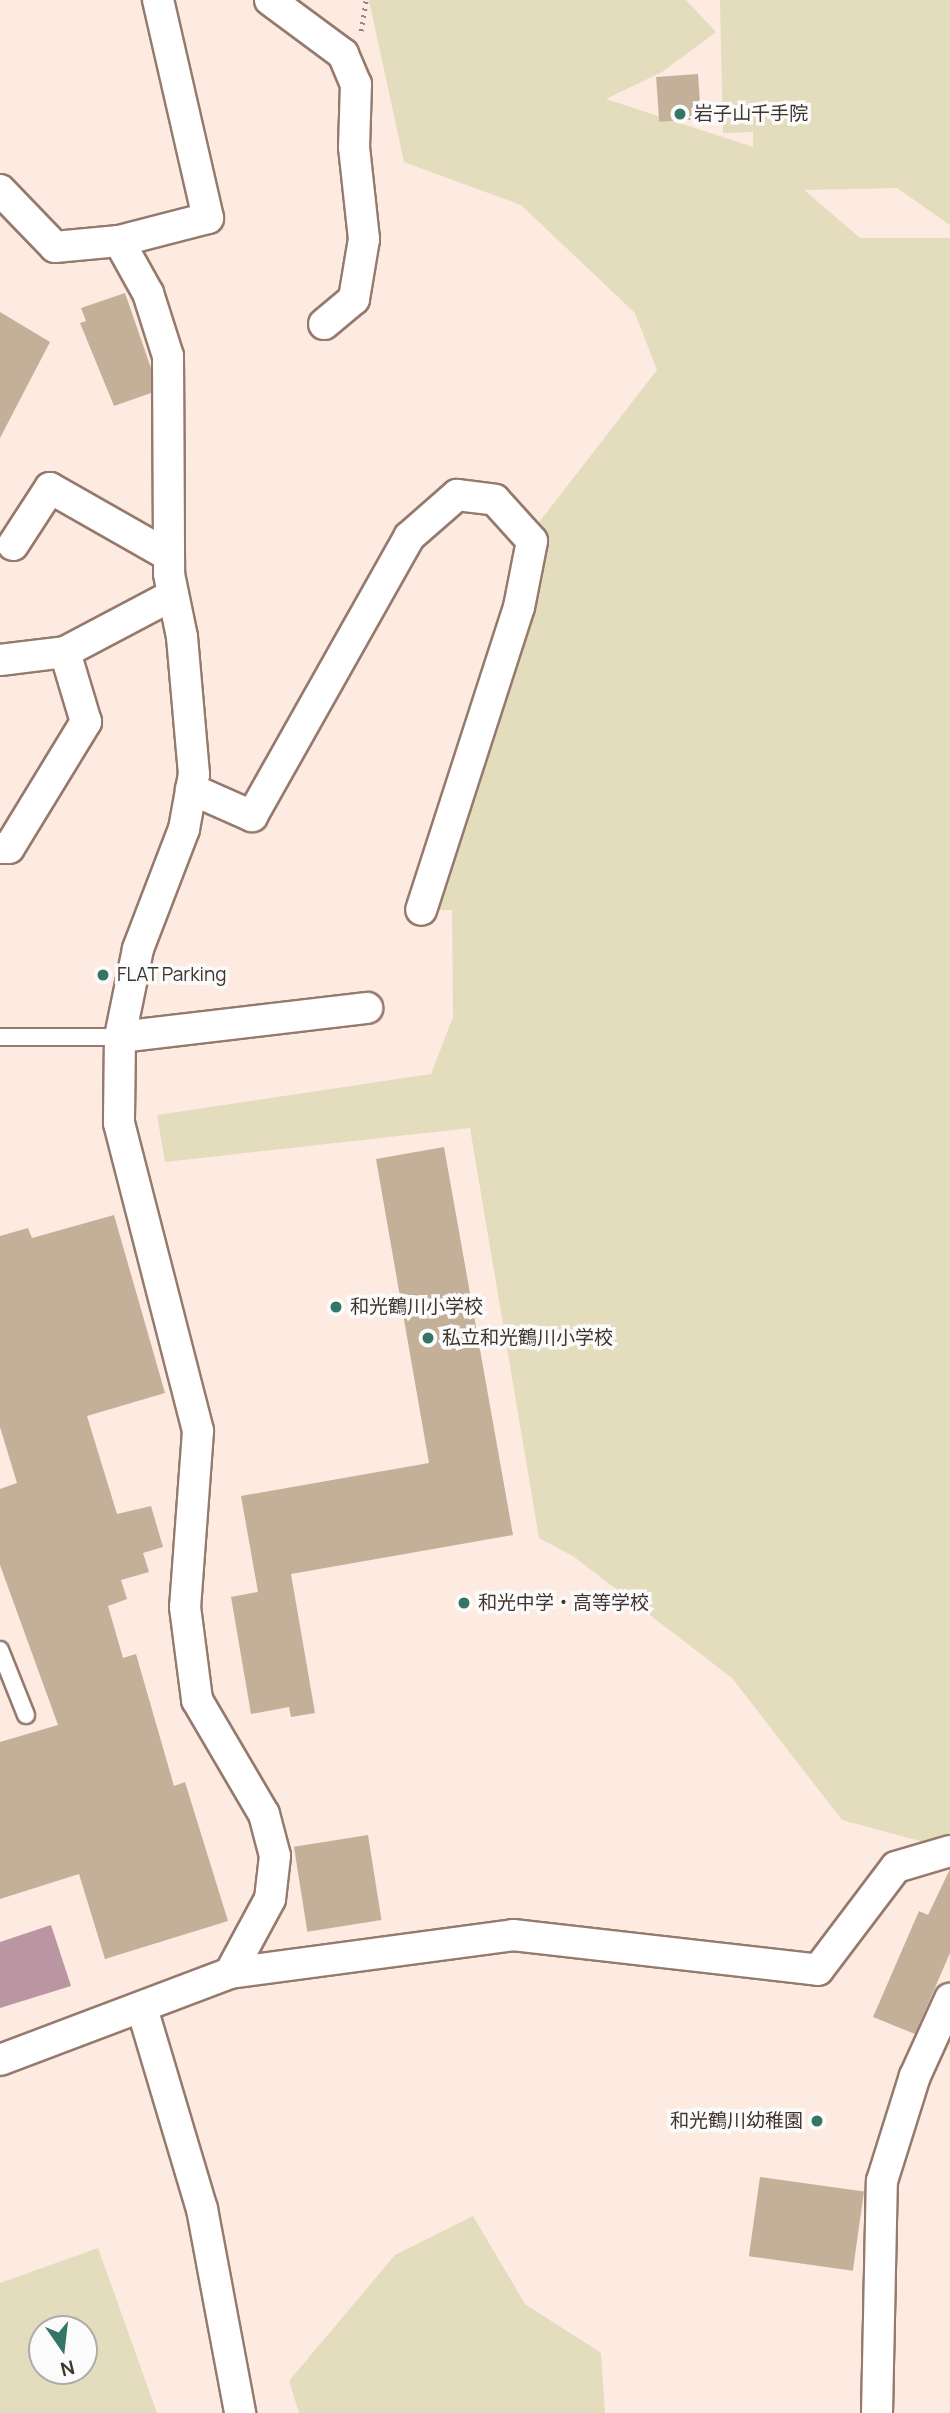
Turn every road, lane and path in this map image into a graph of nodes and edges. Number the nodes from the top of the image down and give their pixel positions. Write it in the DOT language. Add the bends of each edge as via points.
graph roads {
  1 [pos="158,0"];
  2 [pos="271,0"];
  3 [pos="0,190"];
  4 [pos="119,241"];
  5 [pos="324,324"];
  6 [pos="13,545"];
  7 [pos="168,555"];
  8 [pos="173,595"];
  9 [pos="65,652"];
  10 [pos="0,660"];
  11 [pos="191,789"];
  12 [pos="0,848"];
  13 [pos="421,910"];
  14 [pos="367,1008"];
  15 [pos="0,1037"];
  16 [pos="120,1037"];
  17 [pos="0,1650"];
  18 [pos="26,1715"];
  19 [pos="950,1851"];
  20 [pos="230,1973"];
  21 [pos="950,1998"];
  22 [pos="142,2008"];
  23 [pos="0,2060"];
  24 [pos="240,2413"];
  25 [pos="877,2413"];
  1 -- 4 [label="street" via="208,218"];
  2 -- 5 [label="street" via="343,54 356,84 354,148 365,239 354,299"];
  3 -- 4 [label="street" via="55,247"];
  4 -- 7 [label="street" via="148,293 168,356"];
  6 -- 7 [label="street" via="50,488"];
  7 -- 8 [label="street"];
  8 -- 9 [label="street"];
  8 -- 11 [label="street" via="189,700"];
  9 -- 10 [label="street"];
  9 -- 12 [label="street" via="86,722 9,848"];
  11 -- 13 [label="street" via="252,816 410,537 457,495 495,500 532,541 519,607"];
  11 -- 16 [label="street" via="184,829 138,949"];
  14 -- 16 [label="street"];
  15 -- 16 [label="lane"];
  16 -- 20 [label="street" via="119,1123 198,1431 185,1606 197,1700 264,1814 275,1856 270,1899"];
  17 -- 18 [label="lane"];
  19 -- 20 [label="street" via="896,1867 818,1970 513,1935"];
  20 -- 22 [label="street"];
  21 -- 25 [label="street" via="915,2076 882,2181"];
  22 -- 23 [label="street"];
  22 -- 24 [label="street" via="202,2209"];
}
